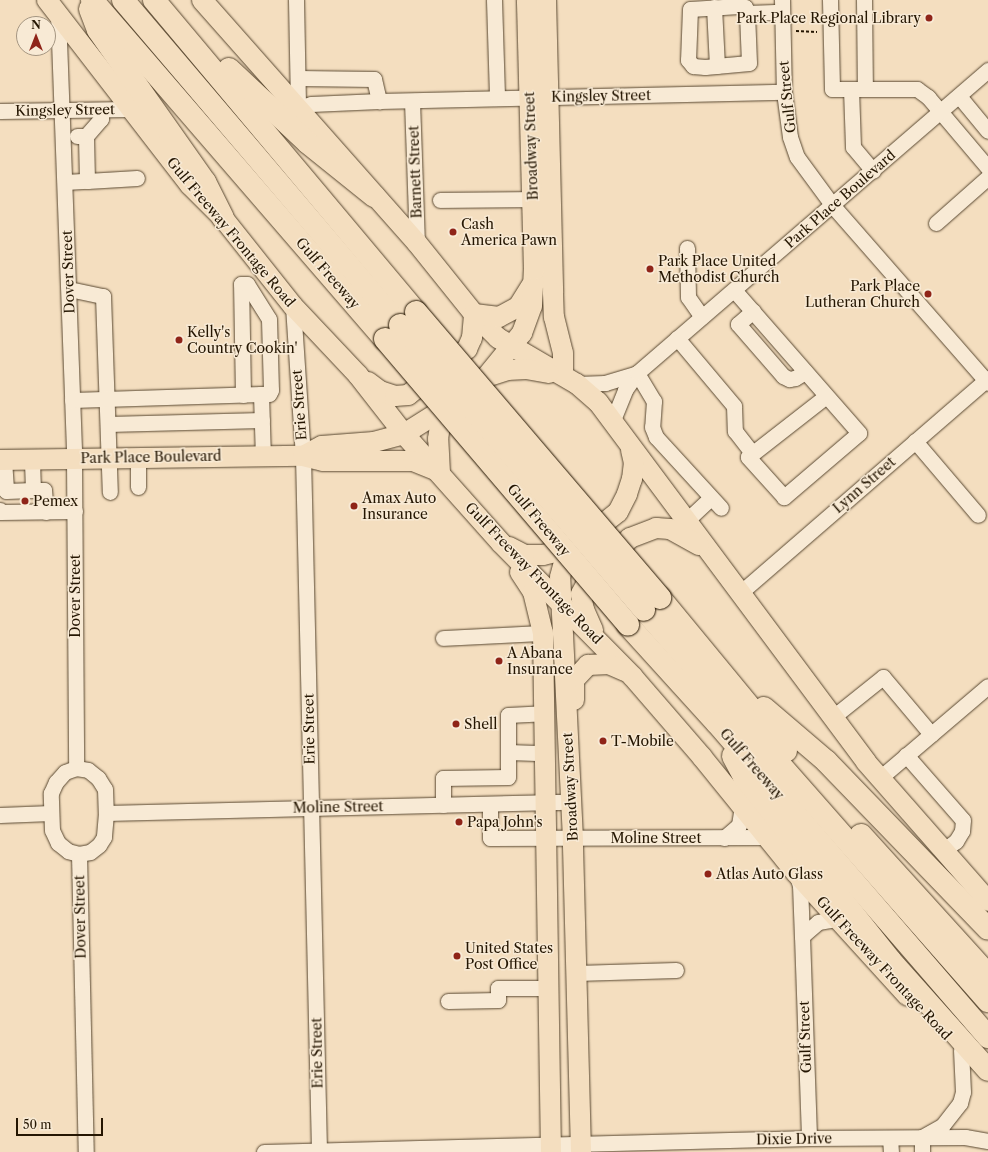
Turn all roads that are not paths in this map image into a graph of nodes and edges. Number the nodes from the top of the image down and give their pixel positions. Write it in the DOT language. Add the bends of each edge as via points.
graph roads {
  1 [pos="86,0"];
  2 [pos="92,0"];
  3 [pos="123,0"];
  4 [pos="154,0"];
  5 [pos="202,0"];
  6 [pos="296,0"];
  7 [pos="494,0"];
  8 [pos="527,0"];
  9 [pos="546,0"];
  10 [pos="830,0"];
  11 [pos="864,0"];
  12 [pos="52,6"];
  13 [pos="782,6"];
  14 [pos="714,7"];
  15 [pos="747,13"];
  16 [pos="180,30"];
  17 [pos="296,56"];
  18 [pos="717,66"];
  19 [pos="988,70"];
  20 [pos="298,78"];
  21 [pos="276,83"];
  22 [pos="858,89"];
  23 [pos="784,92"];
  24 [pos="959,96"];
  25 [pos="539,97"];
  26 [pos="497,98"];
  27 [pos="379,101"];
  28 [pos="412,101"];
  29 [pos="298,108"];
  30 [pos="129,109"];
  31 [pos="63,110"];
  32 [pos="101,110"];
  33 [pos="0,111"];
  34 [pos="941,112"];
  35 [pos="988,131"];
  36 [pos="64,136"];
  37 [pos="86,136"];
  38 [pos="988,168"];
  39 [pos="873,171"];
  40 [pos="988,177"];
  41 [pos="137,178"];
  42 [pos="87,181"];
  43 [pos="65,182"];
  44 [pos="374,196"];
  45 [pos="532,199"];
  46 [pos="440,200"];
  47 [pos="833,206"];
  48 [pos="223,218"];
  49 [pos="936,223"];
  50 [pos="417,243"];
  51 [pos="687,248"];
  52 [pos="534,270"];
  53 [pos="69,289"];
  54 [pos="734,290"];
  55 [pos="293,306"];
  56 [pos="474,314"];
  57 [pos="702,317"];
  58 [pos="401,325"];
  59 [pos="677,338"];
  60 [pos="511,346"];
  61 [pos="637,373"];
  62 [pos="358,374"];
  63 [pos="486,377"];
  64 [pos="570,379"];
  65 [pos="987,380"];
  66 [pos="243,394"];
  67 [pos="261,394"];
  68 [pos="826,396"];
  69 [pos="107,399"];
  70 [pos="72,400"];
  71 [pos="450,405"];
  72 [pos="262,420"];
  73 [pos="613,420"];
  74 [pos="108,424"];
  75 [pos="404,434"];
  76 [pos="656,437"];
  77 [pos="915,441"];
  78 [pos="631,450"];
  79 [pos="752,453"];
  80 [pos="263,456"];
  81 [pos="303,456"];
  82 [pos="74,458"];
  83 [pos="110,458"];
  84 [pos="138,458"];
  85 [pos="32,459"];
  86 [pos="2,460"];
  87 [pos="440,473"];
  88 [pos="138,487"];
  89 [pos="33,490"];
  90 [pos="3,491"];
  91 [pos="110,492"];
  92 [pos="0,510"];
  93 [pos="75,511"];
  94 [pos="46,512"];
  95 [pos="978,515"];
  96 [pos="686,521"];
  97 [pos="502,543"];
  98 [pos="574,547"];
  99 [pos="709,552"];
  100 [pos="740,593"];
  101 [pos="561,602"];
  102 [pos="652,604"];
  103 [pos="543,633"];
  104 [pos="444,638"];
  105 [pos="596,638"];
  106 [pos="627,672"];
  107 [pos="726,677"];
  108 [pos="988,686"];
  109 [pos="543,713"];
  110 [pos="566,714"];
  111 [pos="833,717"];
  112 [pos="717,723"];
  113 [pos="931,734"];
  114 [pos="508,752"];
  115 [pos="544,753"];
  116 [pos="906,755"];
  117 [pos="76,768"];
  118 [pos="881,777"];
  119 [pos="491,778"];
  120 [pos="544,802"];
  121 [pos="569,802"];
  122 [pos="491,804"];
  123 [pos="444,805"];
  124 [pos="742,806"];
  125 [pos="311,808"];
  126 [pos="106,812"];
  127 [pos="52,814"];
  128 [pos="0,815"];
  129 [pos="767,837"];
  130 [pos="545,838"];
  131 [pos="724,838"];
  132 [pos="573,839"];
  133 [pos="944,850"];
  134 [pos="79,854"];
  135 [pos="796,873"];
  136 [pos="988,901"];
  137 [pos="836,920"];
  138 [pos="988,929"];
  139 [pos="802,936"];
  140 [pos="676,970"];
  141 [pos="576,973"];
  142 [pos="988,975"];
  143 [pos="547,988"];
  144 [pos="448,1000"];
  145 [pos="988,1001"];
  146 [pos="988,1038"];
  147 [pos="961,1050"];
  148 [pos="988,1070"];
  149 [pos="988,1080"];
  150 [pos="809,1138"];
  151 [pos="988,1141"];
  152 [pos="890,1145"];
  153 [pos="922,1145"];
  154 [pos="550,1149"];
  155 [pos="581,1149"];
  156 [pos="319,1151"];
  157 [pos="86,1152"];
  158 [pos="264,1152"];
  1 -- 48 [label="highway" via="98,30 205,182"];
  2 -- 58 [label="highway, Gulf Freeway"];
  3 -- 58 [label="highway, Gulf Freeway"];
  4 -- 16 [label="highway, Gulf Freeway"];
  5 -- 21 [label="main road"];
  6 -- 17 [label="street"];
  7 -- 26 [label="street"];
  8 -- 25 [label="main road, Broadway Street"];
  9 -- 25 [label="main road, Broadway Street"];
  10 -- 22 [label="street" via="832,89"];
  11 -- 22 [label="street"];
  12 -- 30 [label="main road, Gulf Freeway Frontage Road"];
  12 -- 31 [label="street, Dover Street"];
  13 -- 15 [label="street"];
  13 -- 23 [label="street, Gulf Street"];
  14 -- 15 [label="street" via="745,7"];
  14 -- 18 [label="street"];
  14 -- 18 [label="street" via="690,9 687,48 688,60 693,66"];
  15 -- 18 [label="street" via="749,63"];
  16 -- 44 [label="highway" via="213,54 308,143"];
  16 -- 58 [label="highway, Gulf Freeway"];
  17 -- 20 [label="street"];
  17 -- 21 [label="street" via="287,75"];
  19 -- 24 [label="street, Park Place Boulevard"];
  20 -- 27 [label="street" via="374,79"];
  20 -- 29 [label="street"];
  21 -- 29 [label="main road"];
  22 -- 34 [label="street" via="918,89"];
  22 -- 39 [label="street" via="853,148"];
  23 -- 25 [label="street, Kingsley Street"];
  23 -- 47 [label="street, Gulf Street" via="790,137 797,157"];
  24 -- 34 [label="street, Park Place Boulevard"];
  24 -- 35 [label="street"];
  25 -- 26 [label="street, Kingsley Street"];
  25 -- 45 [label="main road, Broadway Street"];
  25 -- 64 [label="main road, Broadway Street" via="554,317"];
  26 -- 28 [label="street, Kingsley Street"];
  27 -- 28 [label="street, Kingsley Street"];
  27 -- 29 [label="street, Kingsley Street" via="311,104"];
  28 -- 50 [label="street, Barnett Street"];
  29 -- 44 [label="main road"];
  30 -- 32 [label="street, Kingsley Street"];
  30 -- 48 [label="main road, Gulf Freeway Frontage Road" via="190,185"];
  31 -- 32 [label="street, Kingsley Street"];
  31 -- 33 [label="street, Kingsley Street"];
  31 -- 36 [label="street, Dover Street"];
  32 -- 37 [label="street" via="101,119"];
  34 -- 38 [label="street"];
  34 -- 39 [label="street, Park Place Boulevard"];
  36 -- 37 [label="street"];
  36 -- 43 [label="street, Dover Street"];
  37 -- 42 [label="street"];
  39 -- 47 [label="street, Park Place Boulevard"];
  40 -- 49 [label="street"];
  41 -- 42 [label="street"];
  42 -- 43 [label="street"];
  43 -- 53 [label="street, Dover Street"];
  44 -- 50 [label="main road"];
  45 -- 46 [label="street"];
  45 -- 52 [label="main road, Broadway Street"];
  47 -- 54 [label="street, Park Place Boulevard"];
  47 -- 65 [label="street, Gulf Street"];
  48 -- 55 [label="main road, Gulf Freeway Frontage Road"];
  50 -- 56 [label="main road"];
  51 -- 57 [label="street" via="688,297"];
  52 -- 56 [label="main road" via="530,289 518,307 499,317"];
  52 -- 60 [label="main road, Broadway Street" via="532,306 522,333"];
  53 -- 69 [label="street" via="103,296"];
  53 -- 70 [label="street, Dover Street"];
  54 -- 57 [label="street, Park Place Boulevard"];
  54 -- 68 [label="street"];
  55 -- 62 [label="main road, Gulf Freeway Frontage Road"];
  55 -- 81 [label="street, Erie Street"];
  56 -- 60 [label="main road" via="498,338"];
  56 -- 62 [label="main road" via="472,338 467,349 408,395 395,396 380,391"];
  57 -- 59 [label="street, Park Place Boulevard"];
  58 -- 102 [label="highway, Gulf Freeway, bridge"];
  58 -- 112 [label="highway, Gulf Freeway, bridge" via="628,625"];
  59 -- 61 [label="street, Park Place Boulevard"];
  59 -- 79 [label="street" via="734,406 735,431"];
  60 -- 63 [label="main road, Broadway Street"];
  60 -- 64 [label="main road"];
  61 -- 64 [label="street, Park Place Boulevard" via="612,381"];
  61 -- 73 [label="street, Park Place Boulevard" via="625,390"];
  61 -- 76 [label="street" via="654,401 652,427"];
  62 -- 75 [label="main road, Gulf Freeway Frontage Road"];
  63 -- 64 [label="main road" via="507,370 526,369"];
  63 -- 71 [label="main road, Broadway Street"];
  64 -- 73 [label="main road"];
  65 -- 77 [label="street, Lynn Street"];
  66 -- 67 [label="street"];
  66 -- 67 [label="street" via="241,284 247,284 269,319 271,390 269,394"];
  66 -- 69 [label="street"];
  67 -- 72 [label="street"];
  68 -- 79 [label="street"];
  68 -- 79 [label="street" via="859,433 784,497 748,456"];
  69 -- 70 [label="street"];
  69 -- 74 [label="street"];
  70 -- 82 [label="street, Dover Street"];
  71 -- 75 [label="main road, Park Place Boulevard"];
  71 -- 87 [label="main road, Broadway Street" via="440,426 438,439"];
  72 -- 74 [label="street"];
  72 -- 80 [label="street"];
  73 -- 78 [label="main road"];
  74 -- 83 [label="street"];
  75 -- 81 [label="main road, Park Place Boulevard" via="374,442 322,446"];
  75 -- 87 [label="main road, Gulf Freeway Frontage Road"];
  76 -- 78 [label="street"];
  76 -- 96 [label="street" via="716,503"];
  77 -- 95 [label="street"];
  77 -- 100 [label="street, Lynn Street"];
  78 -- 96 [label="main road"];
  78 -- 98 [label="main road, Broadway Street" via="634,463 632,479 628,494 618,512"];
  80 -- 81 [label="main road, Park Place Boulevard"];
  80 -- 84 [label="main road, Park Place Boulevard"];
  81 -- 87 [label="main road, Park Place Boulevard" via="323,461 413,461"];
  81 -- 125 [label="street, Erie Street"];
  82 -- 83 [label="main road, Park Place Boulevard"];
  82 -- 85 [label="main road, Park Place Boulevard"];
  82 -- 93 [label="street, Dover Street"];
  83 -- 84 [label="main road, Park Place Boulevard"];
  83 -- 91 [label="street"];
  84 -- 88 [label="street"];
  85 -- 86 [label="main road, Park Place Boulevard"];
  85 -- 89 [label="street"];
  86 -- 90 [label="street"];
  87 -- 97 [label="main road, Gulf Freeway Frontage Road"];
  89 -- 90 [label="street"];
  89 -- 94 [label="street" via="44,490"];
  92 -- 94 [label="street"];
  93 -- 94 [label="street"];
  93 -- 117 [label="street, Dover Street"];
  96 -- 99 [label="main road"];
  97 -- 98 [label="main road" via="525,555 543,555"];
  97 -- 101 [label="main road, Gulf Freeway Frontage Road"];
  97 -- 103 [label="main road, Broadway Street" via="533,592"];
  98 -- 101 [label="main road, Broadway Street" via="564,562 560,577"];
  99 -- 100 [label="main road"];
  99 -- 105 [label="main road" via="670,529 656,528 630,538 588,581 581,594 584,610"];
  100 -- 111 [label="main road"];
  101 -- 105 [label="main road, Gulf Freeway Frontage Road"];
  101 -- 110 [label="main road, Broadway Street"];
  102 -- 107 [label="highway, Gulf Freeway"];
  102 -- 145 [label="highway, Gulf Freeway"];
  103 -- 104 [label="street"];
  103 -- 109 [label="main road, Broadway Street"];
  105 -- 106 [label="main road, Gulf Freeway Frontage Road"];
  106 -- 110 [label="main road" via="609,664 588,665 574,680 574,701"];
  106 -- 124 [label="main road, Gulf Freeway Frontage Road"];
  107 -- 138 [label="highway" via="826,761"];
  107 -- 142 [label="highway, Gulf Freeway" via="803,772"];
  108 -- 113 [label="street"];
  109 -- 114 [label="street" via="508,715"];
  109 -- 115 [label="main road, Broadway Street"];
  110 -- 121 [label="main road, Broadway Street"];
  111 -- 113 [label="street" via="882,677"];
  111 -- 118 [label="main road" via="866,762"];
  112 -- 146 [label="highway, Gulf Freeway"];
  112 -- 148 [label="highway" via="744,777 890,960"];
  113 -- 116 [label="street"];
  114 -- 115 [label="street"];
  114 -- 119 [label="street" via="508,778"];
  115 -- 120 [label="main road, Broadway Street"];
  116 -- 118 [label="street"];
  116 -- 133 [label="street" via="963,820 962,831 956,841"];
  117 -- 126 [label="street" via="88,770 98,778 105,789"];
  117 -- 127 [label="street" via="65,772 56,782 51,793"];
  118 -- 133 [label="main road"];
  119 -- 122 [label="street"];
  119 -- 123 [label="street" via="444,778"];
  120 -- 121 [label="street, Moline Street"];
  120 -- 122 [label="street, Moline Street"];
  120 -- 130 [label="main road, Broadway Street"];
  121 -- 132 [label="main road, Broadway Street"];
  122 -- 123 [label="street, Moline Street"];
  122 -- 130 [label="street, Moline Street" via="490,838"];
  123 -- 125 [label="street, Moline Street"];
  124 -- 129 [label="main road, Gulf Freeway Frontage Road"];
  124 -- 131 [label="street" via="738,825"];
  125 -- 126 [label="street, Moline Street"];
  125 -- 156 [label="street, Erie Street"];
  126 -- 134 [label="street" via="104,837 99,845 90,852"];
  127 -- 128 [label="street"];
  127 -- 134 [label="street" via="52,830 58,842 68,851"];
  129 -- 131 [label="street, Moline Street"];
  129 -- 135 [label="main road, Gulf Freeway Frontage Road"];
  130 -- 132 [label="street, Moline Street"];
  130 -- 143 [label="main road, Broadway Street"];
  131 -- 132 [label="street, Moline Street"];
  132 -- 141 [label="main road, Broadway Street"];
  133 -- 136 [label="main road"];
  134 -- 157 [label="street, Dover Street"];
  135 -- 137 [label="main road, Gulf Freeway Frontage Road"];
  135 -- 139 [label="street, Gulf Street" via="800,885"];
  137 -- 139 [label="street" via="818,922"];
  137 -- 147 [label="main road, Gulf Freeway Frontage Road"];
  139 -- 150 [label="street, Gulf Street"];
  140 -- 141 [label="street"];
  141 -- 155 [label="main road, Broadway Street"];
  143 -- 144 [label="street" via="498,988 498,1000"];
  143 -- 154 [label="main road, Broadway Street"];
  147 -- 149 [label="main road, Gulf Freeway Frontage Road"];
  147 -- 153 [label="street" via="963,1084 960,1104"];
  150 -- 152 [label="street, Dixie Drive"];
  150 -- 155 [label="street, Dixie Drive"];
  151 -- 153 [label="street, Dixie Drive" via="965,1137"];
  152 -- 153 [label="street, Dixie Drive"];
  154 -- 155 [label="street, Dixie Drive"];
  154 -- 156 [label="street, Dixie Drive"];
  156 -- 158 [label="street, Dixie Drive"];
}
